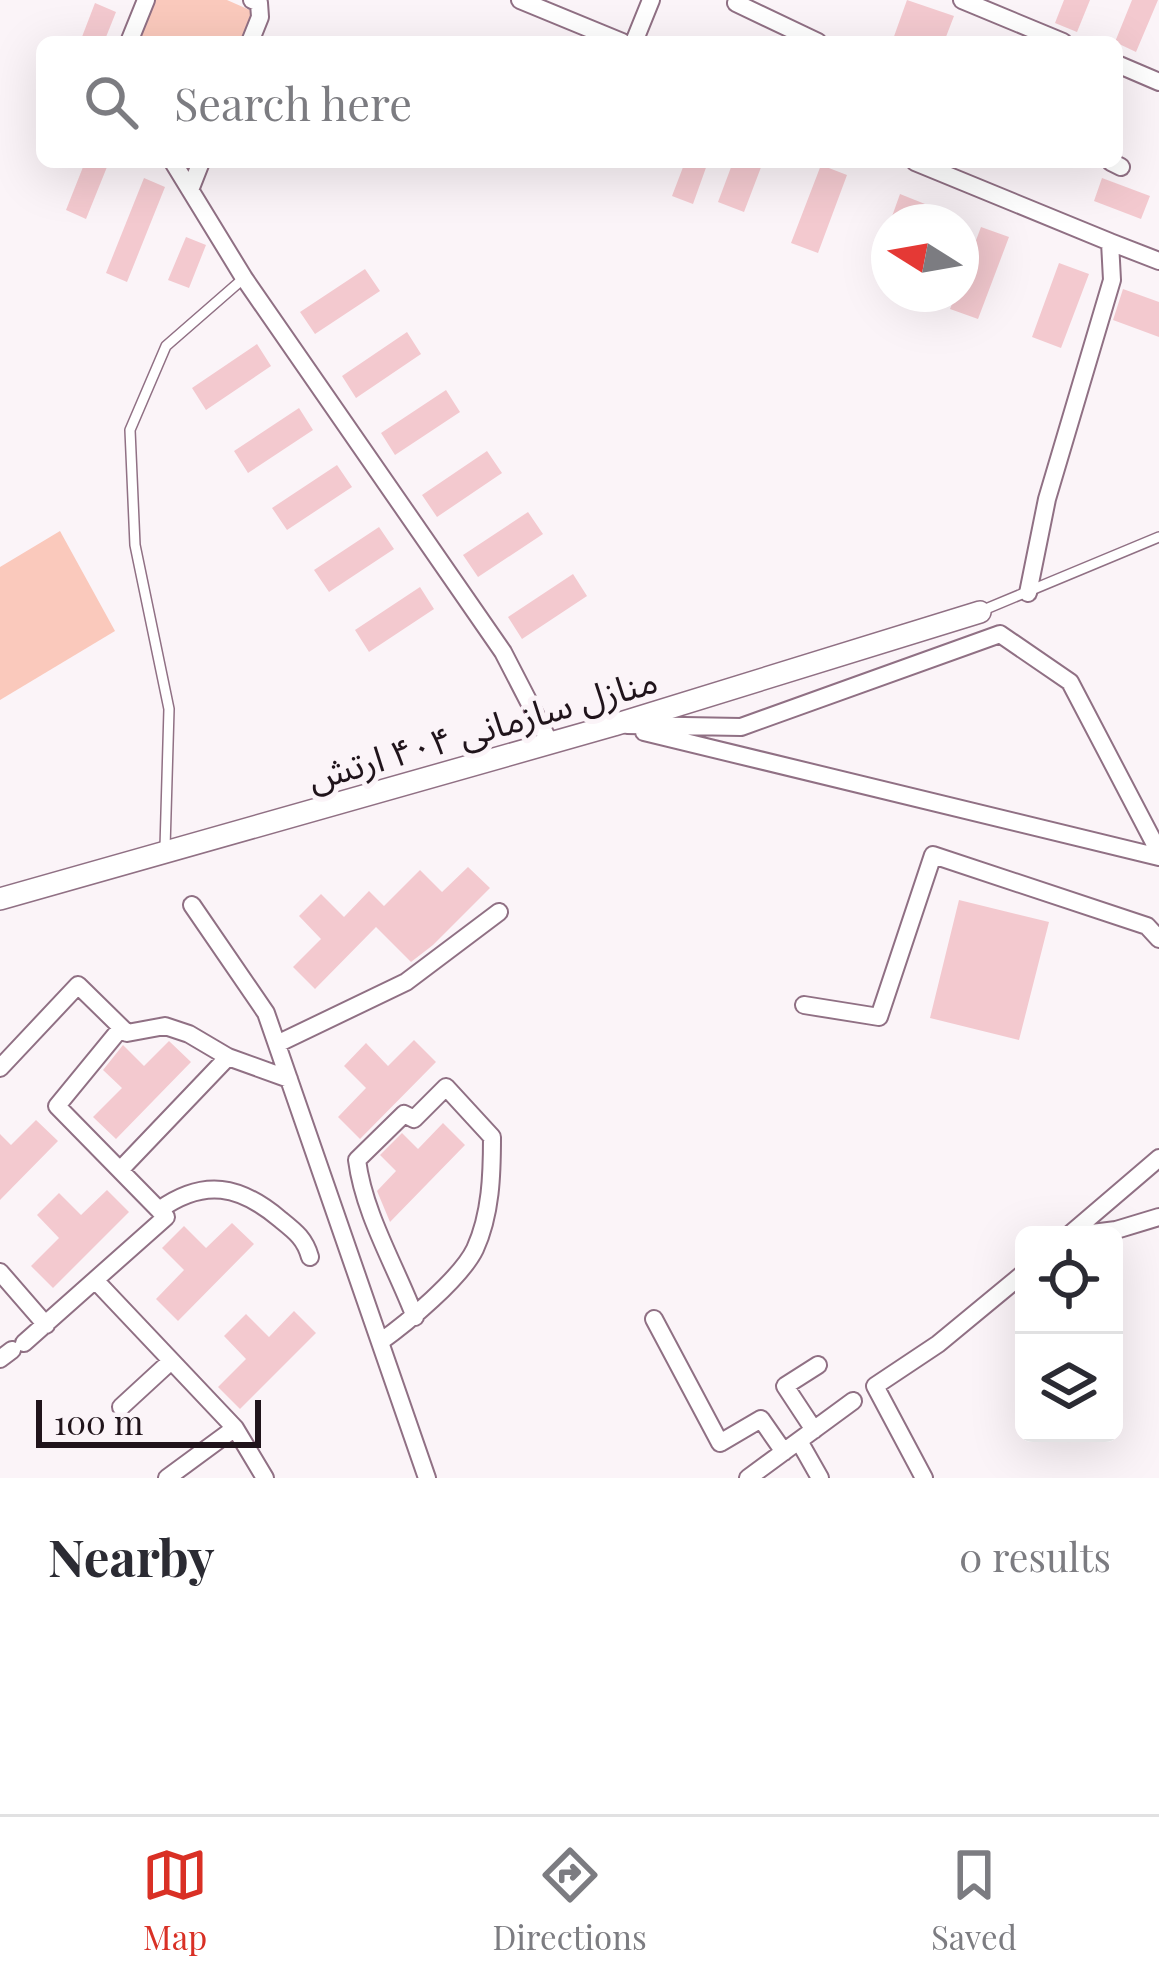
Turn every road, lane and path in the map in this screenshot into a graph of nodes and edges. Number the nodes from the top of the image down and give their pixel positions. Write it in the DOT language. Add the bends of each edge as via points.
graph roads {
  1 [pos="146,0"];
  2 [pos="252,0"];
  3 [pos="520,0"];
  4 [pos="651,0"];
  5 [pos="962,0"];
  6 [pos="736,3"];
  7 [pos="132,36"];
  8 [pos="252,36"];
  9 [pos="607,36"];
  10 [pos="636,36"];
  11 [pos="805,36"];
  12 [pos="1049,36"];
  13 [pos="1123,67"];
  14 [pos="1159,82"];
  15 [pos="177,168"];
  16 [pos="199,168"];
  17 [pos="942,168"];
  18 [pos="190,190"];
  19 [pos="1111,242"];
  20 [pos="1159,261"];
  21 [pos="244,278"];
  22 [pos="1159,536"];
  23 [pos="1028,593"];
  24 [pos="980,612"];
  25 [pos="614,724"];
  26 [pos="550,743"];
  27 [pos="165,854"];
  28 [pos="1159,855"];
  29 [pos="0,898"];
  30 [pos="193,905"];
  31 [pos="499,912"];
  32 [pos="1159,939"];
  33 [pos="804,1004"];
  34 [pos="121,1028"];
  35 [pos="277,1044"];
  36 [pos="227,1058"];
  37 [pos="0,1068"];
  38 [pos="289,1079"];
  39 [pos="1159,1158"];
  40 [pos="122,1168"];
  41 [pos="159,1210"];
  42 [pos="1159,1217"];
  43 [pos="1082,1226"];
  44 [pos="1123,1228"];
  45 [pos="310,1257"];
  46 [pos="0,1273"];
  47 [pos="95,1280"];
  48 [pos="1015,1280"];
  49 [pos="415,1317"];
  50 [pos="654,1319"];
  51 [pos="46,1324"];
  52 [pos="380,1342"];
  53 [pos="12,1350"];
  54 [pos="171,1361"];
  55 [pos="818,1365"];
  56 [pos="853,1401"];
  57 [pos="121,1407"];
  58 [pos="235,1429"];
  59 [pos="799,1441"];
  60 [pos="752,1477"];
  61 [pos="167,1478"];
  62 [pos="265,1478"];
  63 [pos="427,1478"];
  64 [pos="820,1478"];
  65 [pos="924,1478"];
  1 -- 7 [label="street"];
  2 -- 8 [label="street" via="260,3"];
  3 -- 9 [label="street"];
  4 -- 10 [label="street"];
  5 -- 12 [label="street"];
  6 -- 11 [label="street"];
  13 -- 14 [label="street"];
  15 -- 18 [label="street"];
  16 -- 18 [label="street"];
  17 -- 19 [label="street"];
  18 -- 21 [label="street"];
  19 -- 20 [label="street"];
  19 -- 23 [label="street" via="1112,280 1047,499"];
  21 -- 26 [label="street" via="503,652"];
  21 -- 27 [label="lane" via="166,346 130,430 135,545 169,709"];
  22 -- 23 [label="lane"];
  23 -- 24 [label="lane"];
  24 -- 25 [label="street, منازل سازمانی ۴۰۴ ارتش"];
  25 -- 26 [label="street, منازل سازمانی ۴۰۴ ارتش"];
  25 -- 28 [label="street"];
  25 -- 28 [label="street" via="741,727 1000,634 1070,682"];
  26 -- 27 [label="street, منازل سازمانی ۴۰۴ ارتش"];
  27 -- 29 [label="street, منازل سازمانی ۴۰۴ ارتش"];
  30 -- 35 [label="street" via="266,1013"];
  31 -- 35 [label="street" via="406,982"];
  32 -- 33 [label="street" via="1147,926 933,855 879,1017"];
  34 -- 36 [label="street" via="165,1026"];
  34 -- 37 [label="street" via="78,986"];
  34 -- 40 [label="street" via="57,1106"];
  35 -- 38 [label="street"];
  36 -- 38 [label="street"];
  36 -- 40 [label="street"];
  38 -- 52 [label="street"];
  39 -- 43 [label="street"];
  40 -- 41 [label="street"];
  41 -- 45 [label="street" via="181,1195 232,1190 306,1241"];
  41 -- 47 [label="street" via="166,1216"];
  42 -- 44 [label="street"];
  46 -- 51 [label="street"];
  47 -- 51 [label="street"];
  47 -- 54 [label="street"];
  48 -- 65 [label="street" via="875,1385"];
  49 -- 49 [label="street" via="474,1251 492,1186 492,1136 446,1087 357,1160 362,1196"];
  49 -- 52 [label="street"];
  50 -- 59 [label="street" via="720,1443 760,1419"];
  51 -- 53 [label="street"];
  52 -- 63 [label="street"];
  54 -- 57 [label="street"];
  54 -- 58 [label="street"];
  55 -- 59 [label="street" via="784,1386"];
  56 -- 59 [label="street"];
  58 -- 61 [label="street"];
  58 -- 62 [label="street"];
  59 -- 60 [label="street"];
  59 -- 64 [label="street"];
}
